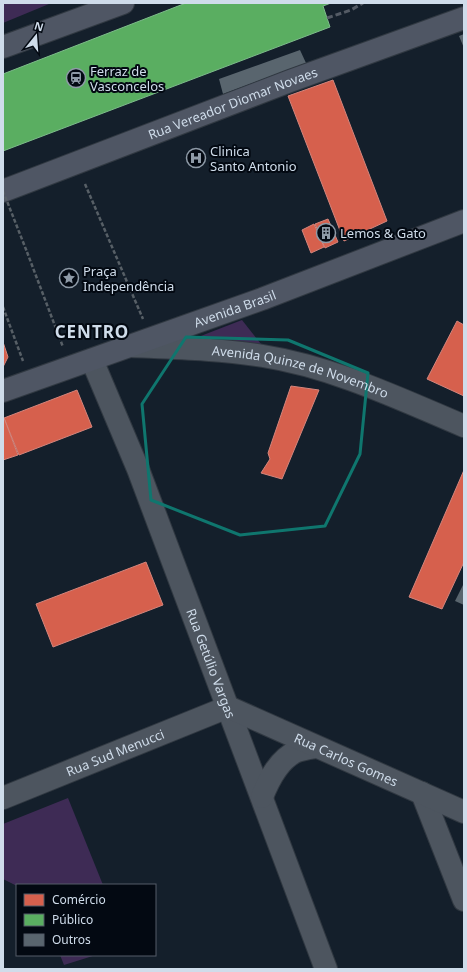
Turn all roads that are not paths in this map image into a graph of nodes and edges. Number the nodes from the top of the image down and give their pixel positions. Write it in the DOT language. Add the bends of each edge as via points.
graph roads {
  1 [pos="123,3"];
  2 [pos="93,8"];
  3 [pos="464,18"];
  4 [pos="3,47"];
  5 [pos="3,191"];
  6 [pos="464,220"];
  7 [pos="130,346"];
  8 [pos="92,360"];
  9 [pos="3,391"];
  10 [pos="464,426"];
  11 [pos="228,707"];
  12 [pos="316,747"];
  13 [pos="422,793"];
  14 [pos="262,797"];
  15 [pos="3,798"];
  16 [pos="464,812"];
  17 [pos="464,900"];
  18 [pos="326,969"];
  1 -- 2 [label="main road"];
  2 -- 4 [label="main road"];
  3 -- 5 [label="main road, Rua Vereador Diomar Novaes" via="290,81"];
  6 -- 7 [label="main road, Avenida Brasil" via="262,299"];
  7 -- 8 [label="main road, Avenida Brasil"];
  7 -- 10 [label="street, Avenida Quinze de Novembro" via="263,356 295,363 367,385"];
  8 -- 9 [label="main road, Avenida Brasil"];
  8 -- 11 [label="street, Rua Getúlio Vargas" via="138,469"];
  11 -- 12 [label="street, Rua Carlos Gomes"];
  11 -- 14 [label="street, Rua Getúlio Vargas"];
  11 -- 15 [label="street, Rua Sud Menucci"];
  12 -- 13 [label="street, Rua Carlos Gomes"];
  12 -- 14 [label="street" via="297,751 287,758 269,779"];
  13 -- 16 [label="street, Rua Carlos Gomes"];
  13 -- 17 [label="street"];
  14 -- 18 [label="street, Rua Getúlio Vargas"];
}
